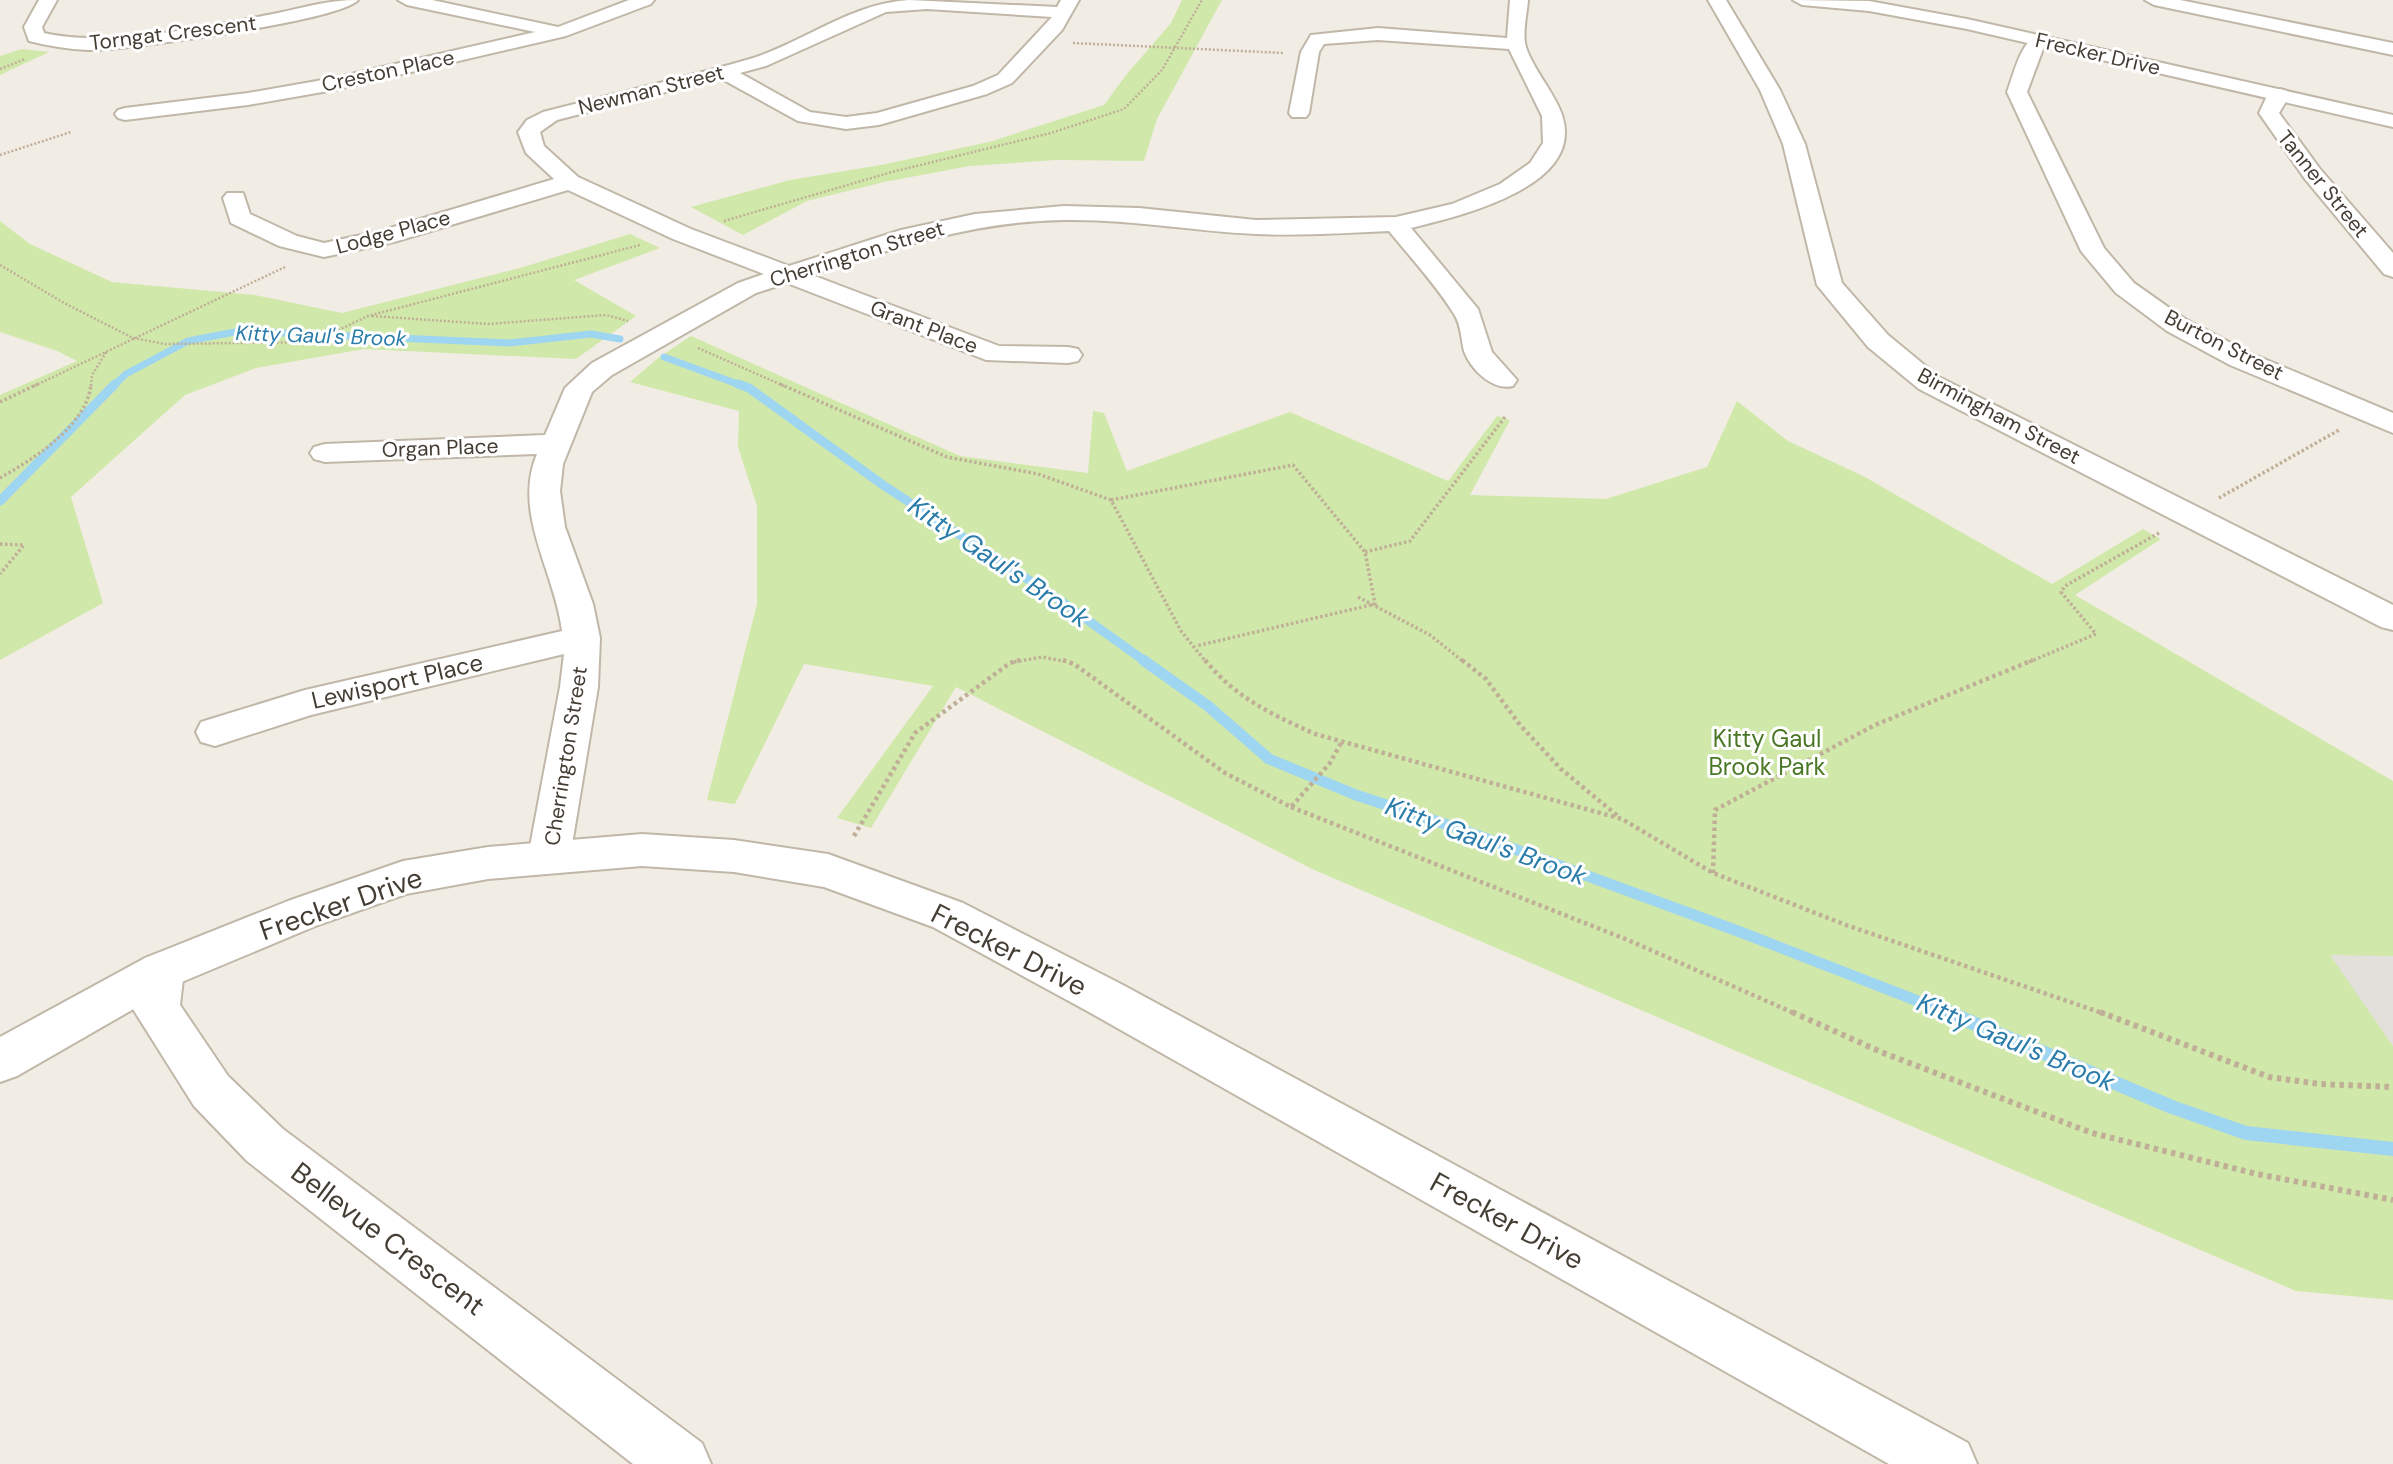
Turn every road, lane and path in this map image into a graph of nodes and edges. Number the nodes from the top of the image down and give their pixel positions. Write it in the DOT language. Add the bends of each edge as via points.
graph roads {
  1 [pos="48,0"];
  2 [pos="349,0"];
  3 [pos="407,0"];
  4 [pos="645,0"];
  5 [pos="1202,0"];
  6 [pos="1519,0"];
  7 [pos="1717,0"];
  8 [pos="1802,0"];
  9 [pos="2154,0"];
  10 [pos="1871,3"];
  11 [pos="1068,7"];
  12 [pos="560,32"];
  13 [pos="2040,41"];
  14 [pos="1072,43"];
  15 [pos="1516,44"];
  16 [pos="1175,49"];
  17 [pos="2393,49"];
  18 [pos="1286,54"];
  19 [pos="724,72"];
  20 [pos="2280,95"];
  21 [pos="1299,113"];
  22 [pos="125,114"];
  23 [pos="2393,121"];
  24 [pos="71,132"];
  25 [pos="0,155"];
  26 [pos="570,182"];
  27 [pos="235,198"];
  28 [pos="723,221"];
  29 [pos="1396,224"];
  30 [pos="647,243"];
  31 [pos="290,264"];
  32 [pos="0,265"];
  33 [pos="2393,269"];
  34 [pos="784,274"];
  35 [pos="368,316"];
  36 [pos="636,324"];
  37 [pos="133,338"];
  38 [pos="692,345"];
  39 [pos="107,350"];
  40 [pos="1068,355"];
  41 [pos="1503,380"];
  42 [pos="0,402"];
  43 [pos="1505,417"];
  44 [pos="2393,424"];
  45 [pos="2343,427"];
  46 [pos="555,444"];
  47 [pos="325,453"];
  48 [pos="0,478"];
  49 [pos="2217,499"];
  50 [pos="1111,500"];
  51 [pos="2161,531"];
  52 [pos="0,544"];
  53 [pos="1365,552"];
  54 [pos="0,574"];
  55 [pos="1358,597"];
  56 [pos="1376,604"];
  57 [pos="2393,619"];
  58 [pos="582,638"];
  59 [pos="1196,646"];
  60 [pos="215,732"];
  61 [pos="1341,743"];
  62 [pos="1292,807"];
  63 [pos="1622,819"];
  64 [pos="854,836"];
  65 [pos="549,857"];
  66 [pos="1713,873"];
  67 [pos="161,971"];
  68 [pos="0,1060"];
  69 [pos="2393,1087"];
  70 [pos="2393,1200"];
  71 [pos="681,1464"];
  72 [pos="1947,1464"];
  1 -- 2 [label="street, Torngat Crescent" via="33,27 36,37 59,44 90,45 247,26"];
  3 -- 12 [label="street"];
  4 -- 12 [label="street, Creston Place"];
  5 -- 16 [label="path"];
  6 -- 15 [label="street"];
  7 -- 57 [label="street, Birmingham Street" via="1770,90 1794,144 1830,285 1878,341 1929,383"];
  8 -- 10 [label="street, Frecker Drive"];
  9 -- 17 [label="street"];
  10 -- 13 [label="street, Frecker Drive"];
  11 -- 19 [label="street, Newman Street" via="884,7 774,57"];
  11 -- 19 [label="street" via="1042,42 998,83 868,121 805,117"];
  12 -- 22 [label="street, Creston Place" via="334,84"];
  13 -- 20 [label="street, Frecker Drive"];
  13 -- 44 [label="street, Burton Street" via="2017,92 2093,251 2125,288 2176,325 2240,359"];
  14 -- 16 [label="path"];
  15 -- 21 [label="street" via="1378,34 1318,39 1310,52"];
  15 -- 29 [label="street, Cherrington Street" via="1552,116 1554,143 1538,168 1508,188 1460,209"];
  16 -- 18 [label="path"];
  16 -- 28 [label="path" via="1162,70 1124,108 1051,133"];
  19 -- 26 [label="street, Newman Street" via="534,124 529,132 534,148"];
  20 -- 23 [label="street, Frecker Drive"];
  20 -- 33 [label="street, Tanner Street" via="2269,113 2287,143"];
  24 -- 25 [label="path"];
  26 -- 27 [label="street, Lodge Place" via="385,237 324,250 288,241 239,218"];
  26 -- 34 [label="street, Newman Street" via="682,234"];
  29 -- 34 [label="street, Cherrington Street" via="1256,227 1139,215 1020,216 901,237"];
  29 -- 41 [label="street" via="1469,315 1479,354"];
  30 -- 35 [label="path"];
  31 -- 37 [label="path"];
  32 -- 37 [label="path"];
  34 -- 40 [label="street, Grant Place" via="996,354"];
  34 -- 46 [label="street, Cherrington Street" via="747,288 602,369 579,388"];
  35 -- 36 [label="path" via="488,324 606,314"];
  35 -- 37 [label="path" via="313,342 165,344"];
  37 -- 39 [label="path"];
  38 -- 50 [label="path" via="947,457 1038,474"];
  39 -- 42 [label="path"];
  39 -- 48 [label="path" via="92,375 90,396 68,428 37,457"];
  43 -- 53 [label="path" via="1410,541"];
  45 -- 49 [label="path"];
  46 -- 47 [label="street, Organ Place"];
  46 -- 58 [label="street, Cherrington Street" via="544,503"];
  50 -- 53 [label="path" via="1293,465"];
  50 -- 59 [label="path" via="1181,631"];
  51 -- 66 [label="path" via="2061,592 2096,635 1875,725 1715,810"];
  52 -- 54 [label="path" via="24,545"];
  53 -- 56 [label="path"];
  55 -- 56 [label="path"];
  56 -- 59 [label="path"];
  56 -- 63 [label="path" via="1430,635 1486,679 1520,725 1562,769"];
  58 -- 60 [label="street, Lewisport Place" via="305,703"];
  58 -- 65 [label="street, Cherrington Street" via="579,687"];
  59 -- 61 [label="path" via="1226,684 1273,715"];
  61 -- 62 [label="path"];
  61 -- 63 [label="path"];
  62 -- 64 [label="path" via="1225,773 1074,664 1038,656 1010,663 915,733"];
  62 -- 70 [label="path" via="1628,940 1881,1052 2092,1133 2257,1174"];
  63 -- 66 [label="path"];
  65 -- 67 [label="street, Frecker Drive" via="403,878"];
  65 -- 72 [label="street, Frecker Drive" via="642,850 734,856 828,871 948,915"];
  66 -- 69 [label="path" via="1846,926 2104,1014 2269,1077"];
  67 -- 68 [label="street, Frecker Drive"];
  67 -- 71 [label="street, Bellevue Crescent" via="156,1009 211,1091 265,1145"];
}
